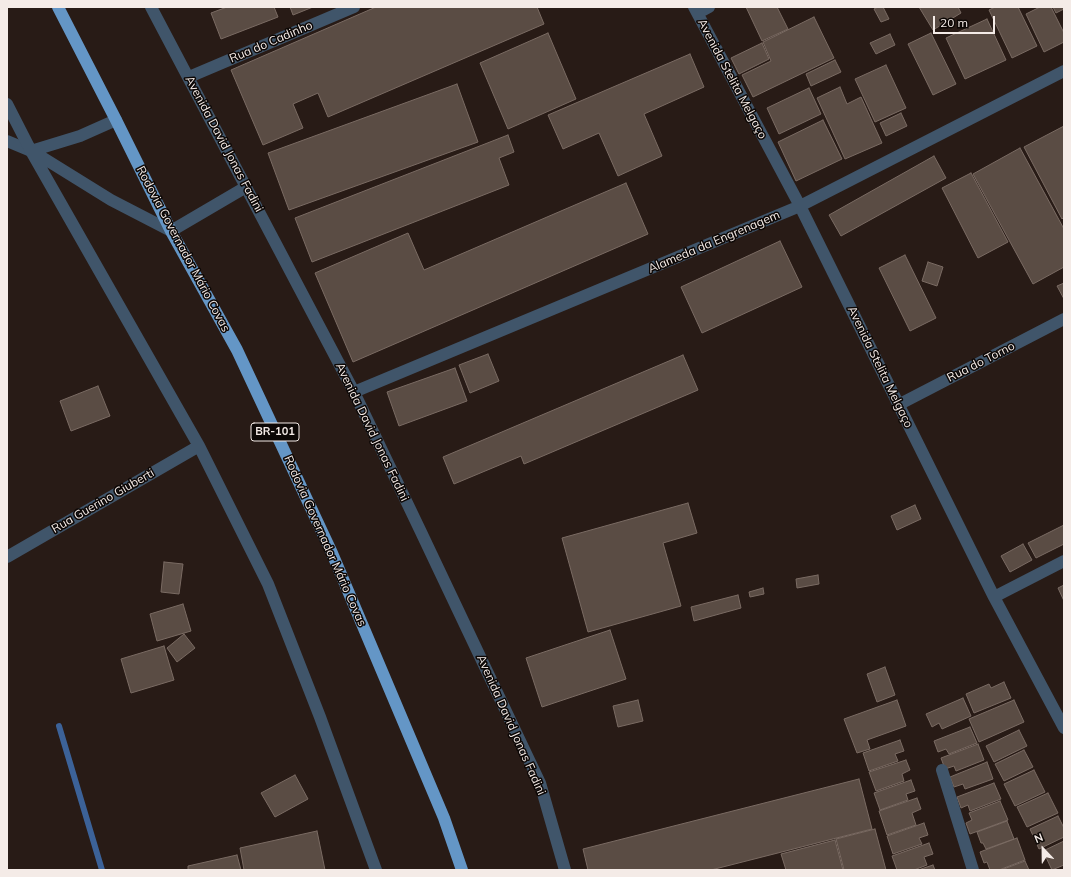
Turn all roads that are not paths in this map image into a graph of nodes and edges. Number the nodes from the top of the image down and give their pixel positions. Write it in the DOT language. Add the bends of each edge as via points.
graph roads {
  1 [pos="58,7"];
  2 [pos="151,7"];
  3 [pos="354,7"];
  4 [pos="709,7"];
  5 [pos="696,10"];
  6 [pos="1064,71"];
  7 [pos="189,78"];
  8 [pos="7,104"];
  9 [pos="116,120"];
  10 [pos="7,141"];
  11 [pos="31,150"];
  12 [pos="246,187"];
  13 [pos="800,206"];
  14 [pos="171,231"];
  15 [pos="1064,319"];
  16 [pos="354,392"];
  17 [pos="898,405"];
  18 [pos="199,446"];
  19 [pos="7,557"];
  20 [pos="1064,561"];
  21 [pos="994,597"];
  22 [pos="1064,728"];
  23 [pos="942,770"];
  24 [pos="376,870"];
  25 [pos="462,870"];
  26 [pos="565,870"];
  27 [pos="973,870"];
  1 -- 9 [label="highway, Rodovia Governador Mário Covas / BR-101"];
  2 -- 7 [label="street, Avenida David Jonas Fadini"];
  3 -- 7 [label="street, Rua do Cadinho"];
  4 -- 5 [label="street"];
  5 -- 13 [label="street, Avenida Stelita Melgaço"];
  6 -- 13 [label="street, Alameda da Engrenagem"];
  7 -- 12 [label="street, Avenida David Jonas Fadini"];
  8 -- 11 [label="street"];
  9 -- 11 [label="street" via="80,136"];
  9 -- 14 [label="highway, Rodovia Governador Mário Covas / BR-101"];
  10 -- 11 [label="street"];
  11 -- 14 [label="street" via="111,200"];
  11 -- 18 [label="street"];
  12 -- 14 [label="street"];
  12 -- 16 [label="street, Avenida David Jonas Fadini"];
  13 -- 16 [label="street, Alameda da Engrenagem"];
  13 -- 17 [label="street, Avenida Stelita Melgaço"];
  14 -- 25 [label="highway, Rodovia Governador Mário Covas / BR-101" via="236,350 332,553 444,818"];
  15 -- 17 [label="street, Rua do Torno"];
  16 -- 26 [label="street, Avenida David Jonas Fadini" via="540,783"];
  17 -- 21 [label="street, Avenida Stelita Melgaço"];
  18 -- 19 [label="street, Rua Guerino Giuberti"];
  18 -- 24 [label="street" via="268,584"];
  20 -- 21 [label="street"];
  21 -- 22 [label="street, Avenida Stelita Melgaço"];
  23 -- 27 [label="street"];
}
